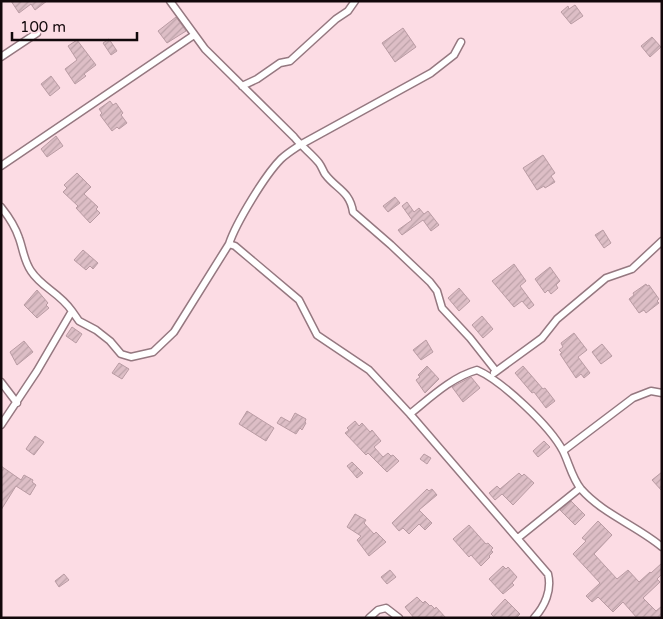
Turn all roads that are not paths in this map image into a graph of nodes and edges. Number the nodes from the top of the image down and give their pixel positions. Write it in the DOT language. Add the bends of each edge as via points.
graph roads {
  1 [pos="170,1"];
  2 [pos="355,1"];
  3 [pos="37,33"];
  4 [pos="194,35"];
  5 [pos="461,42"];
  6 [pos="1,57"];
  7 [pos="242,86"];
  8 [pos="300,145"];
  9 [pos="1,166"];
  10 [pos="1,207"];
  11 [pos="662,241"];
  12 [pos="230,244"];
  13 [pos="72,311"];
  14 [pos="496,371"];
  15 [pos="490,376"];
  16 [pos="1,382"];
  17 [pos="662,394"];
  18 [pos="17,403"];
  19 [pos="410,414"];
  20 [pos="1,425"];
  21 [pos="563,450"];
  22 [pos="580,488"];
  23 [pos="518,538"];
  24 [pos="662,547"];
  25 [pos="369,618"];
  26 [pos="399,618"];
  27 [pos="534,618"];
  1 -- 4 [label="street"];
  2 -- 7 [label="street" via="348,11 290,61 280,63"];
  3 -- 6 [label="street"];
  4 -- 7 [label="street"];
  4 -- 9 [label="street"];
  5 -- 8 [label="street" via="454,55 431,73"];
  7 -- 8 [label="street"];
  8 -- 12 [label="street" via="281,159 265,180 233,230"];
  8 -- 14 [label="street" via="346,194 353,212 430,282 437,291 442,308"];
  10 -- 13 [label="street" via="14,224 29,269 39,282 66,301"];
  11 -- 14 [label="street" via="632,269 606,278 557,319 542,338"];
  12 -- 13 [label="street" via="174,332 153,352 131,357 121,354 96,330 79,321"];
  12 -- 19 [label="street" via="299,300 317,335 368,370"];
  13 -- 18 [label="street"];
  14 -- 15 [label="street"];
  15 -- 19 [label="street" via="477,370 465,374"];
  15 -- 21 [label="street" via="542,423"];
  16 -- 18 [label="street"];
  17 -- 21 [label="street" via="651,391 633,398"];
  18 -- 20 [label="street"];
  19 -- 23 [label="street"];
  21 -- 22 [label="street"];
  22 -- 23 [label="street"];
  22 -- 24 [label="street"];
  23 -- 27 [label="street" via="548,574 550,582 541,610"];
  25 -- 26 [label="street" via="386,608"];
}
